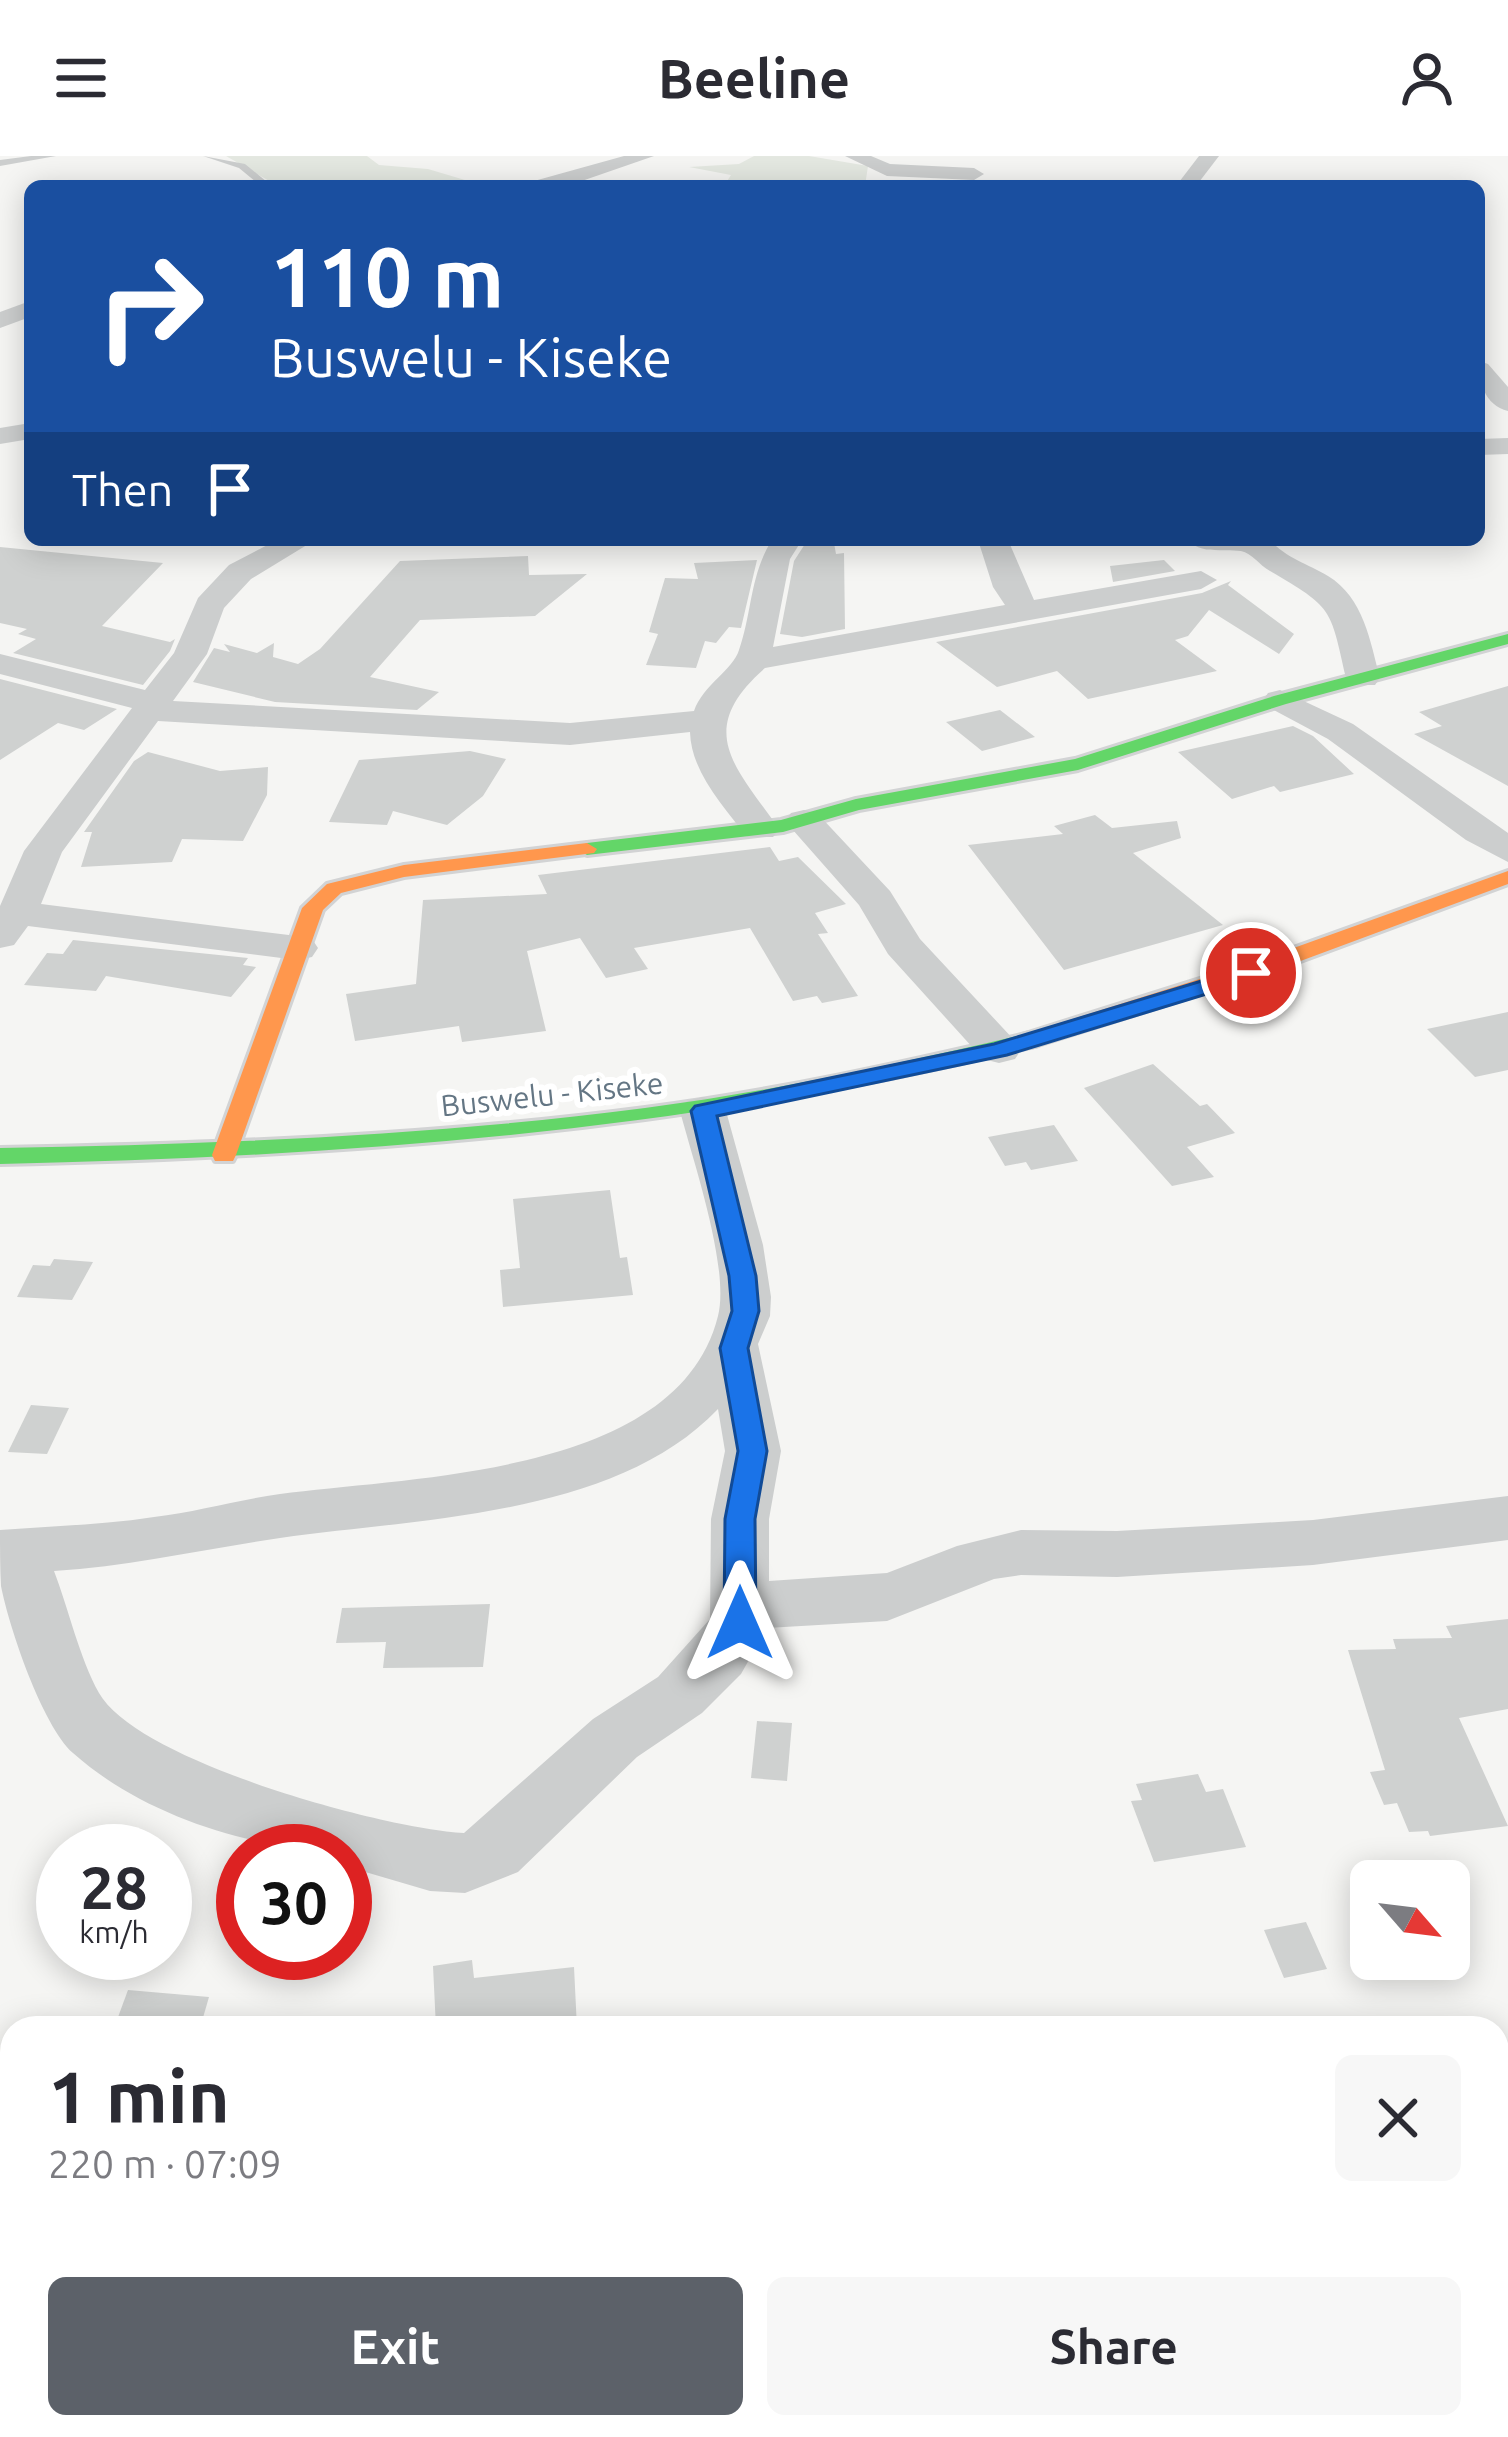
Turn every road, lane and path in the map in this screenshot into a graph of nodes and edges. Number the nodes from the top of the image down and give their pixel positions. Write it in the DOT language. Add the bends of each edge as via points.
graph roads {
  1 [pos="51,156"];
  2 [pos="208,156"];
  3 [pos="568,156"];
  4 [pos="644,156"];
  5 [pos="1209,156"];
  6 [pos="0,164"];
  7 [pos="867,170"];
  8 [pos="594,173"];
  9 [pos="974,174"];
  10 [pos="260,180"];
  11 [pos="557,180"];
  12 [pos="1191,180"];
  13 [pos="1485,374"];
  14 [pos="1508,403"];
  15 [pos="289,546"];
  16 [pos="783,546"];
  17 [pos="995,546"];
  18 [pos="1260,546"];
  19 [pos="1201,580"];
  20 [pos="1026,613"];
  21 [pos="1508,639"];
  22 [pos="754,660"];
  23 [pos="0,664"];
  24 [pos="1363,678"];
  25 [pos="1280,700"];
  26 [pos="153,707"];
  27 [pos="706,720"];
  28 [pos="804,821"];
  29 [pos="760,829"];
  30 [pos="1508,850"];
  31 [pos="1508,877"];
  32 [pos="7,922"];
  33 [pos="297,948"];
  34 [pos="999,1050"];
  35 [pos="704,1111"];
  36 [pos="224,1154"];
  37 [pos="0,1156"];
  38 [pos="734,1348"];
  39 [pos="1508,1518"];
  40 [pos="9,1552"];
  41 [pos="741,1604"];
  1 -- 6 [label="lane"];
  2 -- 10 [label="lane"];
  3 -- 8 [label="street"];
  4 -- 8 [label="street"];
  5 -- 12 [label="street"];
  7 -- 9 [label="street"];
  8 -- 11 [label="street"];
  13 -- 14 [label="street"];
  15 -- 26 [label="street" via="240,572 208,605 190,654"];
  16 -- 22 [label="street"];
  17 -- 20 [label="street"];
  18 -- 24 [label="street" via="1341,606"];
  19 -- 20 [label="street"];
  20 -- 22 [label="street"];
  21 -- 24 [label="street"];
  22 -- 27 [label="street" via="718,692"];
  23 -- 26 [label="street"];
  24 -- 25 [label="street"];
  25 -- 28 [label="street" via="1078,764"];
  25 -- 30 [label="street" via="1336,726"];
  26 -- 27 [label="street" via="569,734"];
  26 -- 32 [label="street" via="43,850"];
  27 -- 29 [label="street" via="727,790"];
  28 -- 29 [label="street"];
  28 -- 34 [label="street"];
  29 -- 33 [label="street" via="357,880 313,908"];
  31 -- 34 [label="street, Buswelu - Kiseke" via="1290,960"];
  32 -- 33 [label="street"];
  33 -- 36 [label="street"];
  34 -- 35 [label="street, Buswelu - Kiseke"];
  35 -- 36 [label="street, Buswelu - Kiseke" via="536,1133"];
  35 -- 38 [label="street" via="743,1276 746,1311"];
  36 -- 37 [label="street, Buswelu - Kiseke"];
  38 -- 40 [label="street" via="705,1394 631,1448 553,1477 140,1542"];
  38 -- 41 [label="street" via="753,1451 740,1519"];
  39 -- 41 [label="street" via="1324,1545 1008,1553 889,1596"];
  40 -- 41 [label="street" via="73,1707 94,1733 172,1784 430,1861 465,1863 494,1851 615,1738 680,1695 719,1656 740,1623"];
}
